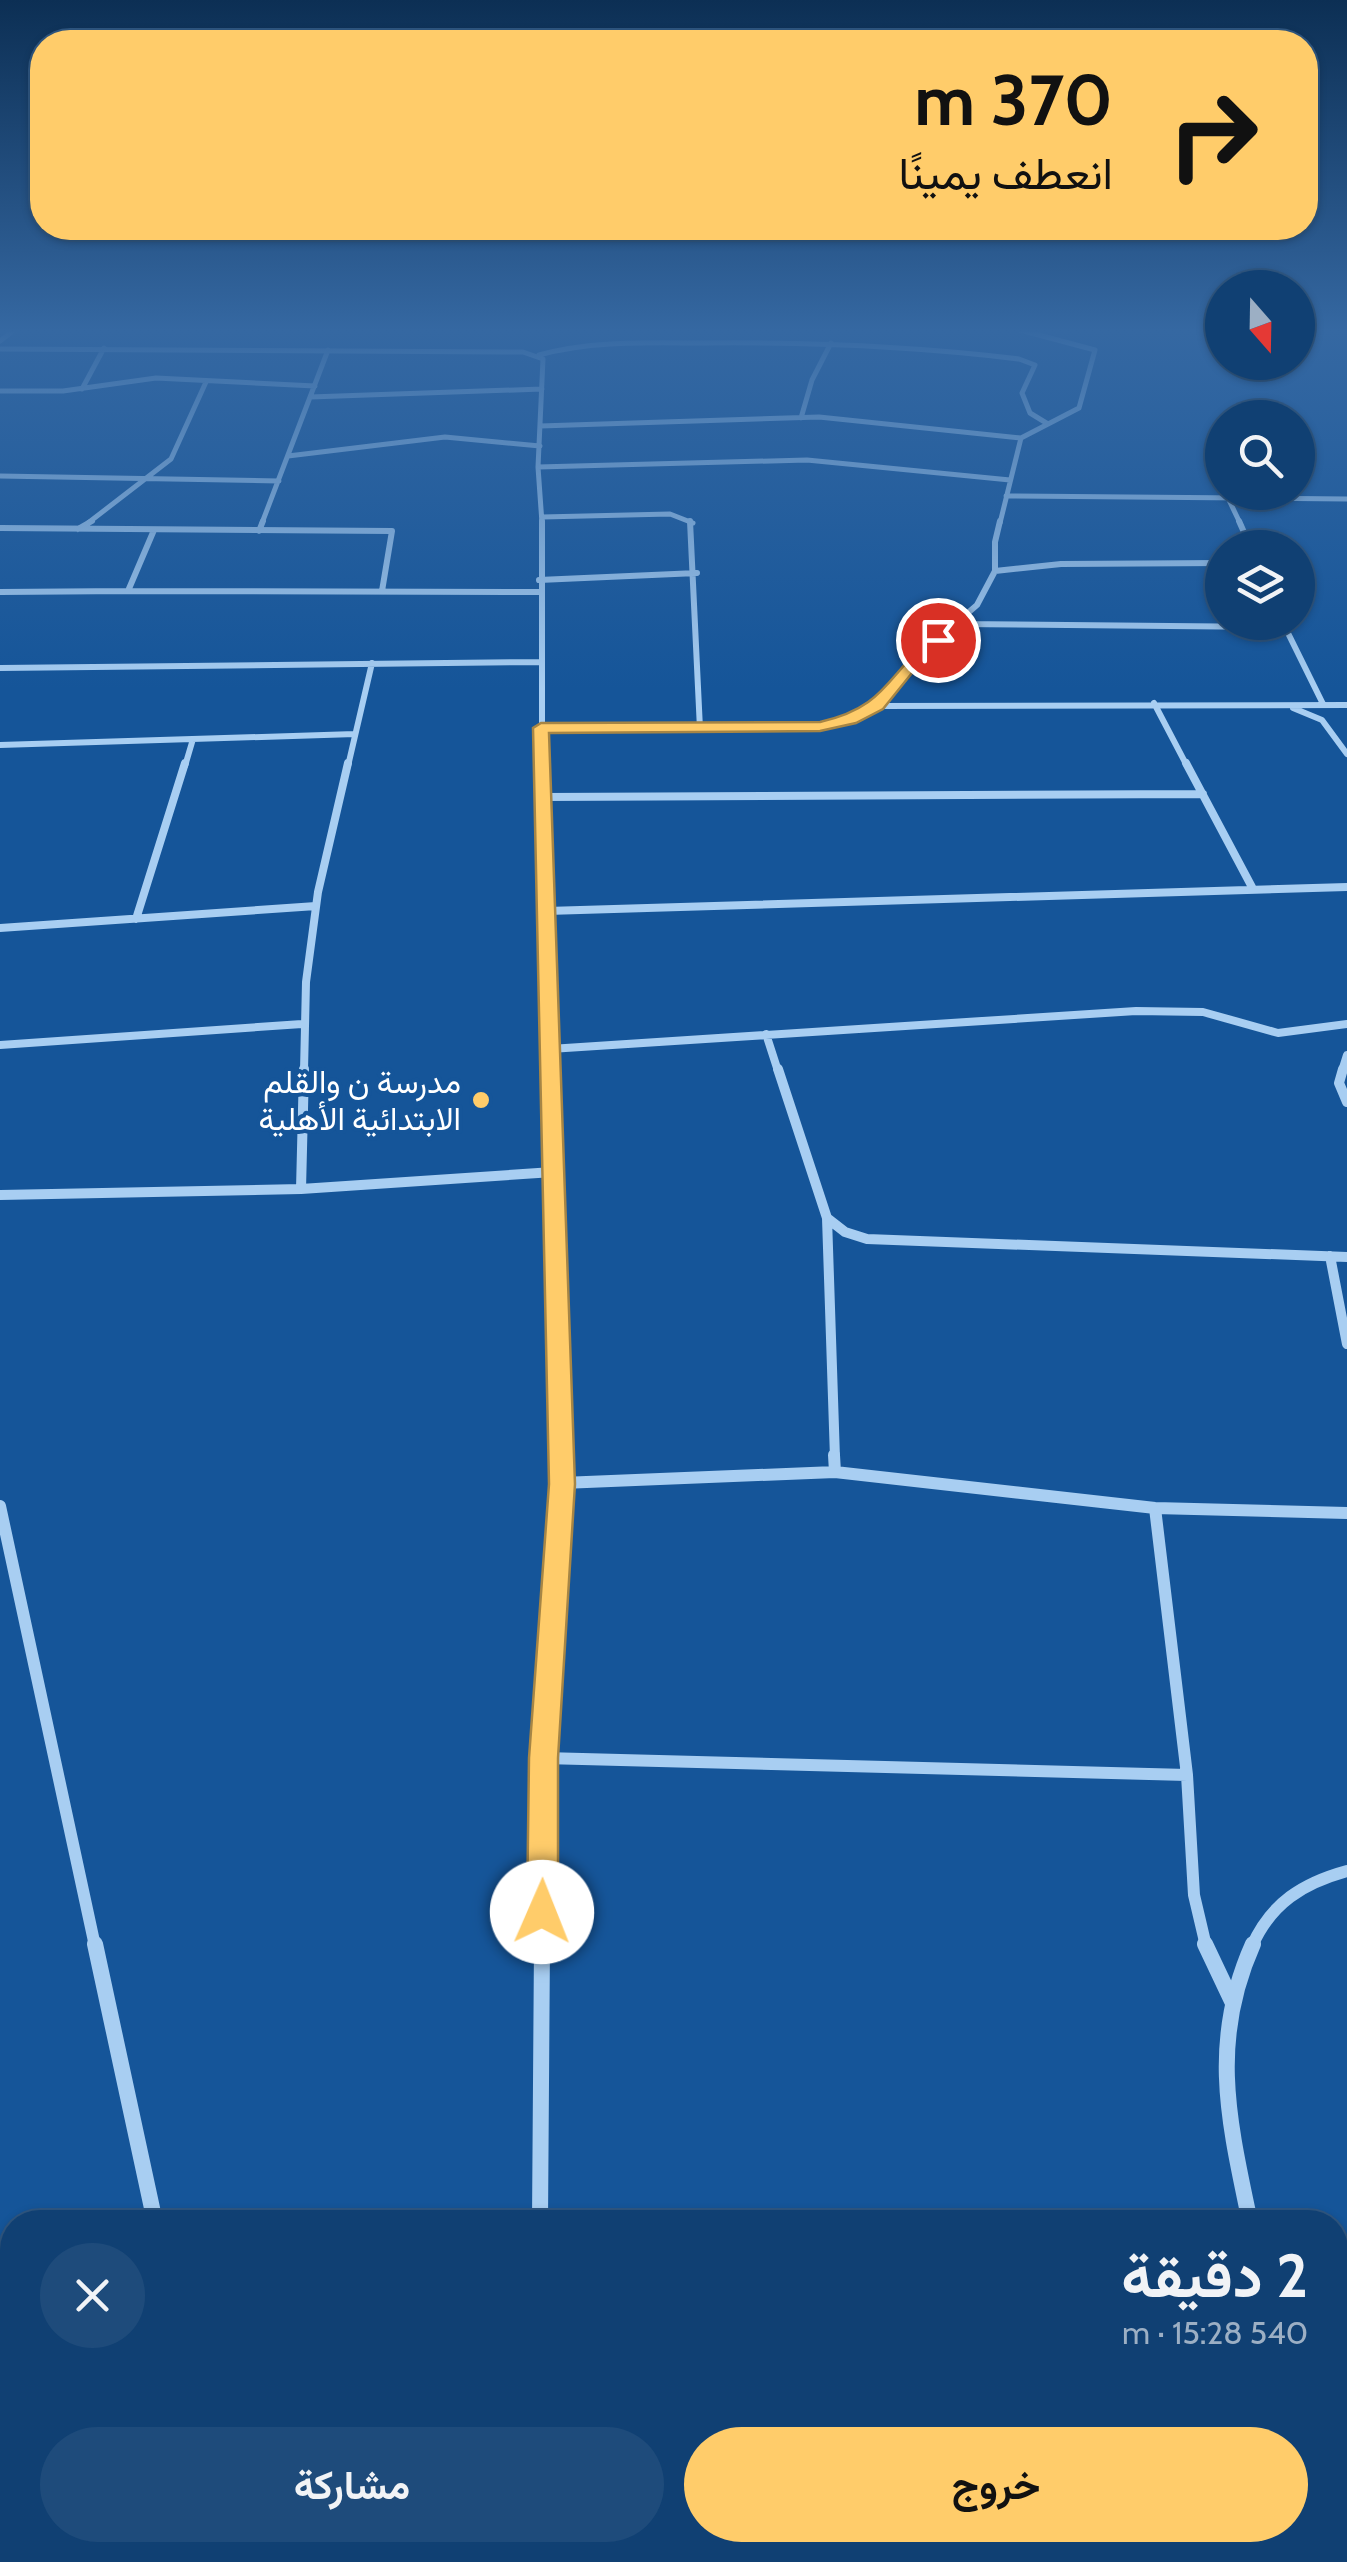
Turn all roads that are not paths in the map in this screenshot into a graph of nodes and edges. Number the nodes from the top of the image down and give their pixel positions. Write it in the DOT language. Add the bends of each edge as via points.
graph roads {
  1 [pos="175,450"];
  2 [pos="290,450"];
  3 [pos="331,450"];
  4 [pos="540,450"];
  5 [pos="1019,450"];
  6 [pos="288,456"];
  7 [pos="538,467"];
  8 [pos="0,476"];
  9 [pos="150,478"];
  10 [pos="279,480"];
  11 [pos="1010,480"];
  12 [pos="1006,496"];
  13 [pos="1205,498"];
  14 [pos="1315,499"];
  15 [pos="1347,499"];
  16 [pos="542,517"];
  17 [pos="0,528"];
  18 [pos="78,530"];
  19 [pos="154,530"];
  20 [pos="260,530"];
  21 [pos="1205,563"];
  22 [pos="995,570"];
  23 [pos="698,574"];
  24 [pos="539,580"];
  25 [pos="128,591"];
  26 [pos="382,591"];
  27 [pos="0,592"];
  28 [pos="539,592"];
  29 [pos="957,624"];
  30 [pos="1205,625"];
  31 [pos="1292,640"];
  32 [pos="541,662"];
  33 [pos="372,663"];
  34 [pos="0,668"];
  35 [pos="1154,703"];
  36 [pos="1276,704"];
  37 [pos="1324,704"];
  38 [pos="1347,705"];
  39 [pos="878,706"];
  40 [pos="541,728"];
  41 [pos="700,729"];
  42 [pos="355,734"];
  43 [pos="192,739"];
  44 [pos="0,745"];
  45 [pos="1347,754"];
  46 [pos="1203,794"];
  47 [pos="544,797"];
  48 [pos="1347,886"];
  49 [pos="1253,890"];
  50 [pos="316,906"];
  51 [pos="547,911"];
  52 [pos="136,919"];
  53 [pos="0,928"];
  54 [pos="302,1024"];
  55 [pos="1347,1024"];
  56 [pos="766,1034"];
  57 [pos="0,1045"];
  58 [pos="550,1049"];
  59 [pos="1347,1056"];
  60 [pos="1347,1102"];
  61 [pos="552,1172"];
  62 [pos="301,1190"];
  63 [pos="0,1195"];
  64 [pos="827,1218"];
  65 [pos="1330,1256"];
  66 [pos="1347,1257"];
  67 [pos="1347,1344"];
  68 [pos="835,1472"];
  69 [pos="562,1484"];
  70 [pos="0,1506"];
  71 [pos="1155,1508"];
  72 [pos="1347,1513"];
  73 [pos="544,1758"];
  74 [pos="1186,1774"];
  75 [pos="1347,1871"];
  76 [pos="1232,2001"];
  77 [pos="152,2210"];
  78 [pos="540,2210"];
  79 [pos="1248,2210"];
  1 -- 9 [label="street"];
  2 -- 6 [label="street"];
  3 -- 6 [label="street"];
  4 -- 7 [label="street"];
  5 -- 11 [label="street"];
  6 -- 10 [label="street"];
  7 -- 11 [label="street" via="835,461"];
  7 -- 16 [label="street"];
  8 -- 9 [label="street"];
  9 -- 10 [label="street"];
  9 -- 18 [label="street"];
  10 -- 20 [label="street"];
  11 -- 12 [label="street"];
  12 -- 13 [label="street"];
  12 -- 22 [label="street" via="994,542"];
  14 -- 15 [label="street"];
  16 -- 23 [label="street" via="685,516 693,523"];
  16 -- 24 [label="street"];
  17 -- 18 [label="street"];
  18 -- 19 [label="street"];
  19 -- 20 [label="street"];
  19 -- 25 [label="street"];
  20 -- 26 [label="street" via="392,531"];
  21 -- 22 [label="street"];
  22 -- 29 [label="street" via="977,605"];
  23 -- 24 [label="street"];
  23 -- 41 [label="street"];
  24 -- 28 [label="street"];
  25 -- 26 [label="street"];
  25 -- 27 [label="street"];
  26 -- 28 [label="street"];
  28 -- 32 [label="street"];
  29 -- 30 [label="street"];
  29 -- 39 [label="street" via="919,655"];
  31 -- 37 [label="street"];
  32 -- 33 [label="street"];
  32 -- 40 [label="street"];
  33 -- 34 [label="street"];
  33 -- 42 [label="street"];
  35 -- 36 [label="street"];
  35 -- 39 [label="street"];
  35 -- 46 [label="street"];
  36 -- 37 [label="street"];
  36 -- 45 [label="street" via="1322,720"];
  37 -- 38 [label="street"];
  39 -- 41 [label="street" via="820,727"];
  40 -- 41 [label="street"];
  40 -- 47 [label="street"];
  42 -- 43 [label="street"];
  42 -- 50 [label="street"];
  43 -- 44 [label="street"];
  43 -- 52 [label="street"];
  46 -- 47 [label="street"];
  46 -- 49 [label="street"];
  47 -- 51 [label="street"];
  48 -- 49 [label="street"];
  49 -- 51 [label="street"];
  50 -- 52 [label="street"];
  50 -- 54 [label="street"];
  51 -- 58 [label="street"];
  52 -- 53 [label="street"];
  54 -- 57 [label="street"];
  54 -- 62 [label="street"];
  55 -- 56 [label="street" via="1278,1032 1181,1010"];
  56 -- 58 [label="street"];
  56 -- 64 [label="street"];
  58 -- 61 [label="street"];
  59 -- 60 [label="street" via="1339,1083"];
  61 -- 62 [label="street"];
  61 -- 69 [label="street"];
  62 -- 63 [label="street"];
  64 -- 65 [label="street" via="867,1239"];
  64 -- 68 [label="street"];
  65 -- 66 [label="street"];
  65 -- 67 [label="street"];
  68 -- 69 [label="street"];
  68 -- 71 [label="street"];
  69 -- 73 [label="street"];
  70 -- 77 [label="street"];
  71 -- 72 [label="street"];
  71 -- 74 [label="street"];
  73 -- 74 [label="street"];
  73 -- 78 [label="street"];
  74 -- 76 [label="street" via="1201,1936"];
  75 -- 76 [label="street" via="1291,1892 1268,1914"];
  76 -- 79 [label="street" via="1225,2073"];
}
